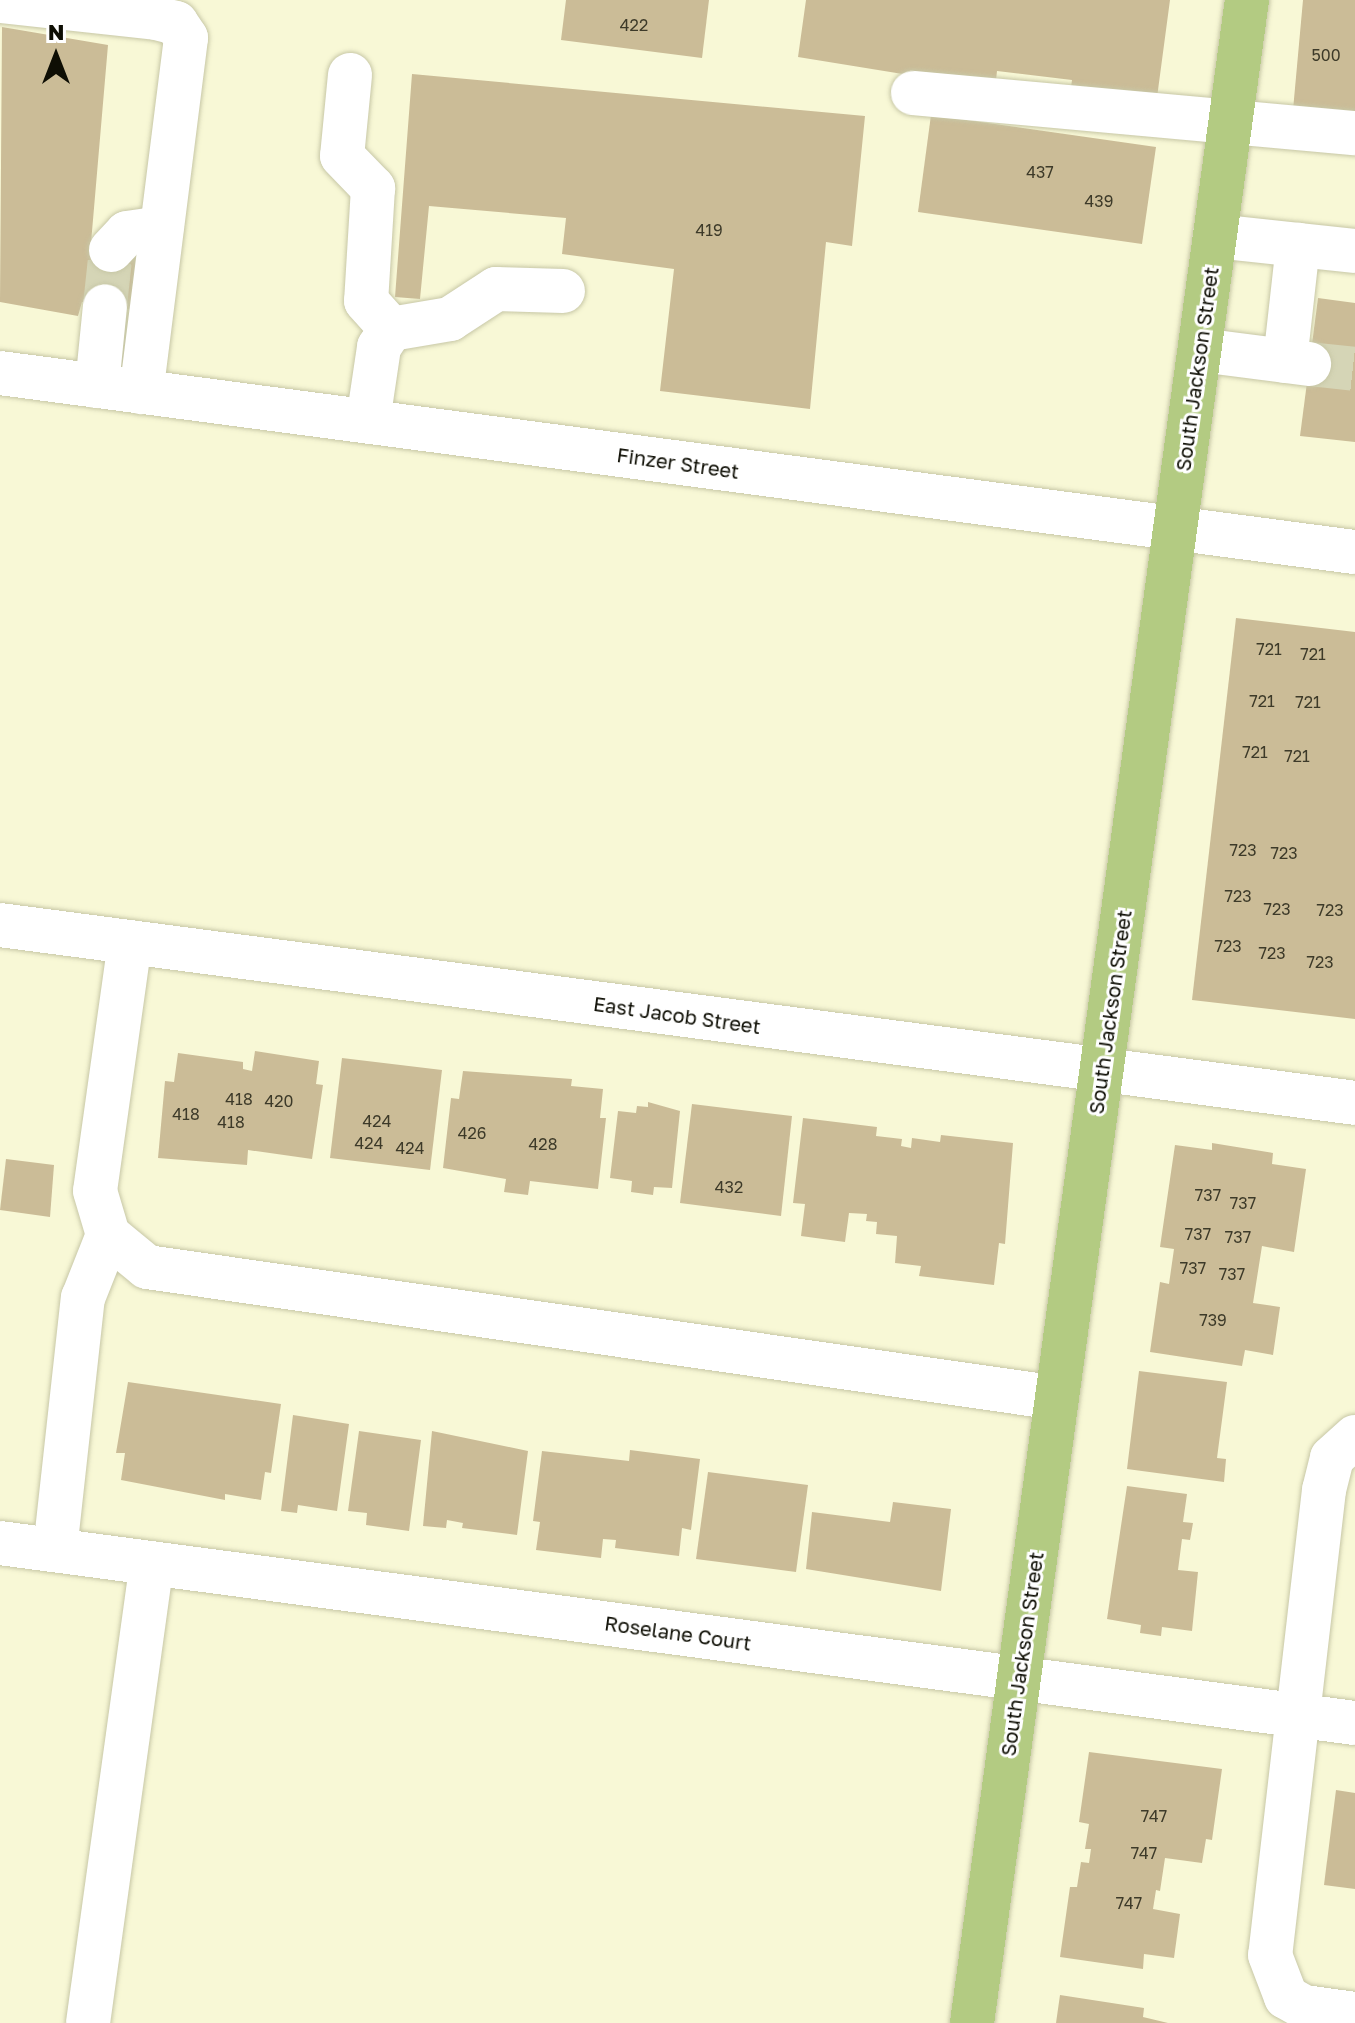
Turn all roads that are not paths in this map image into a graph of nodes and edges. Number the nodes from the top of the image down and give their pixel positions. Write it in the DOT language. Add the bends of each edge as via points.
graph roads {
  1 [pos="1247,0"];
  2 [pos="0,1"];
  3 [pos="350,75"];
  4 [pos="913,93"];
  5 [pos="1231,121"];
  6 [pos="1355,133"];
  7 [pos="162,228"];
  8 [pos="1215,236"];
  9 [pos="1298,245"];
  10 [pos="111,250"];
  11 [pos="1355,251"];
  12 [pos="563,291"];
  13 [pos="105,306"];
  14 [pos="391,329"];
  15 [pos="1200,350"];
  16 [pos="0,373"];
  17 [pos="97,386"];
  18 [pos="141,392"];
  19 [pos="368,421"];
  20 [pos="1176,529"];
  21 [pos="1355,552"];
  22 [pos="0,925"];
  23 [pos="130,942"];
  24 [pos="1103,1071"];
  25 [pos="1355,1103"];
  26 [pos="108,1235"];
  27 [pos="1057,1398"];
  28 [pos="1355,1437"];
  29 [pos="0,1543"];
  30 [pos="55,1550"];
  31 [pos="152,1563"];
  32 [pos="1019,1678"];
  33 [pos="1299,1715"];
  34 [pos="1355,1723"];
  35 [pos="1355,2014"];
  36 [pos="88,2023"];
  37 [pos="972,2023"];
  1 -- 5 [label="main road, South Jackson Street"];
  2 -- 7 [label="street" via="176,23 186,38"];
  3 -- 14 [label="street" via="342,156 373,188 366,301"];
  4 -- 5 [label="street"];
  5 -- 6 [label="street"];
  5 -- 8 [label="main road, South Jackson Street"];
  7 -- 10 [label="street" via="127,233"];
  7 -- 18 [label="street"];
  8 -- 9 [label="street"];
  8 -- 15 [label="main road, South Jackson Street"];
  9 -- 11 [label="street"];
  9 -- 15 [label="street" via="1297,362"];
  12 -- 14 [label="street" via="496,289 450,319"];
  13 -- 17 [label="street"];
  14 -- 19 [label="street" via="379,347"];
  15 -- 20 [label="main road, South Jackson Street"];
  16 -- 17 [label="street, Finzer Street"];
  17 -- 18 [label="street, Finzer Street"];
  18 -- 19 [label="street, Finzer Street"];
  19 -- 20 [label="street, Finzer Street"];
  20 -- 21 [label="street, Finzer Street"];
  20 -- 24 [label="main road, South Jackson Street"];
  22 -- 23 [label="street, East Jacob Street"];
  23 -- 24 [label="street, East Jacob Street"];
  23 -- 26 [label="street" via="95,1191"];
  24 -- 25 [label="street, East Jacob Street"];
  24 -- 27 [label="main road, South Jackson Street"];
  26 -- 27 [label="street" via="147,1267"];
  26 -- 30 [label="street" via="83,1298"];
  27 -- 32 [label="main road, South Jackson Street"];
  28 -- 33 [label="street" via="1332,1458 1324,1490"];
  29 -- 30 [label="street, Roselane Court"];
  30 -- 31 [label="street, Roselane Court"];
  31 -- 32 [label="street, Roselane Court"];
  31 -- 36 [label="street"];
  32 -- 33 [label="street, Roselane Court"];
  32 -- 37 [label="main road, South Jackson Street"];
  33 -- 34 [label="street, Roselane Court"];
  33 -- 35 [label="street" via="1270,1955 1286,1997 1304,2007"];
}
